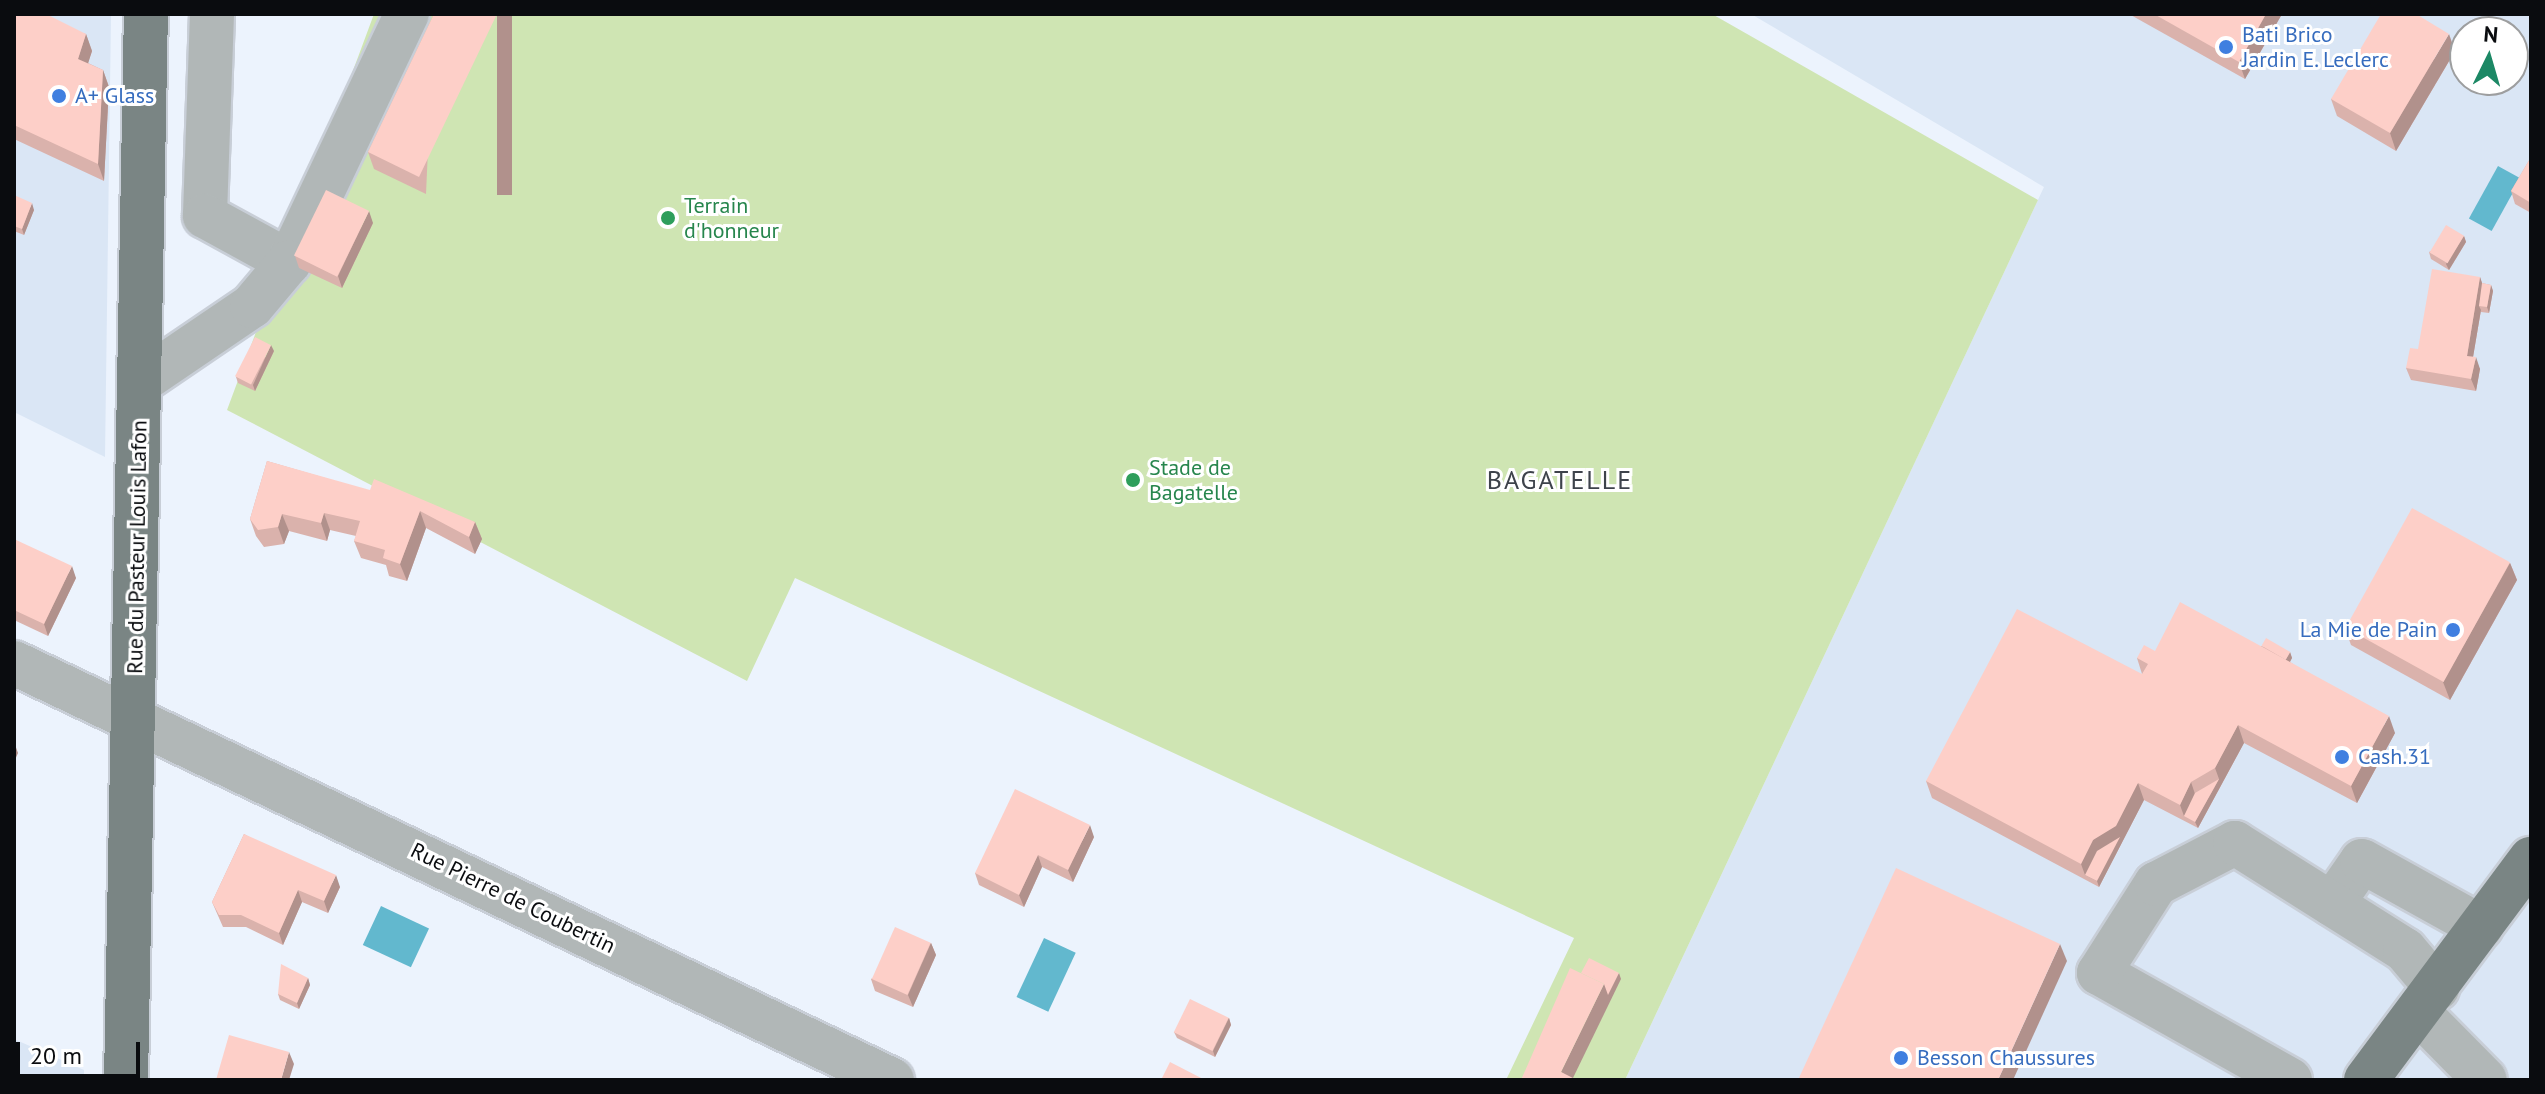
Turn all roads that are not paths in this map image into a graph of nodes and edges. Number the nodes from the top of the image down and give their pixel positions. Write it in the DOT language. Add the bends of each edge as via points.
graph roads {
  1 [pos="146,14"];
  2 [pos="212,14"];
  3 [pos="407,14"];
  4 [pos="289,262"];
  5 [pos="140,382"];
  6 [pos="14,663"];
  7 [pos="134,715"];
  8 [pos="2531,859"];
  9 [pos="2332,904"];
  10 [pos="2464,920"];
  11 [pos="2427,1000"];
  12 [pos="126,1080"];
  13 [pos="892,1080"];
  14 [pos="2290,1080"];
  15 [pos="2366,1080"];
  16 [pos="2485,1080"];
  1 -- 5 [label="main road, Rue du Pasteur Louis Lafon"];
  2 -- 4 [label="street" via="205,216"];
  3 -- 4 [label="street"];
  4 -- 5 [label="street" via="252,306"];
  5 -- 7 [label="main road, Rue du Pasteur Louis Lafon"];
  6 -- 7 [label="street, Rue Pierre de Coubertin"];
  7 -- 12 [label="main road, Rue du Pasteur Louis Lafon"];
  7 -- 13 [label="street, Rue Pierre de Coubertin"];
  8 -- 10 [label="main road"];
  9 -- 10 [label="street" via="2362,861"];
  9 -- 11 [label="street" via="2405,950"];
  9 -- 14 [label="street" via="2235,843 2156,884 2099,973"];
  10 -- 11 [label="main road"];
  11 -- 15 [label="main road"];
  11 -- 16 [label="street"];
}
